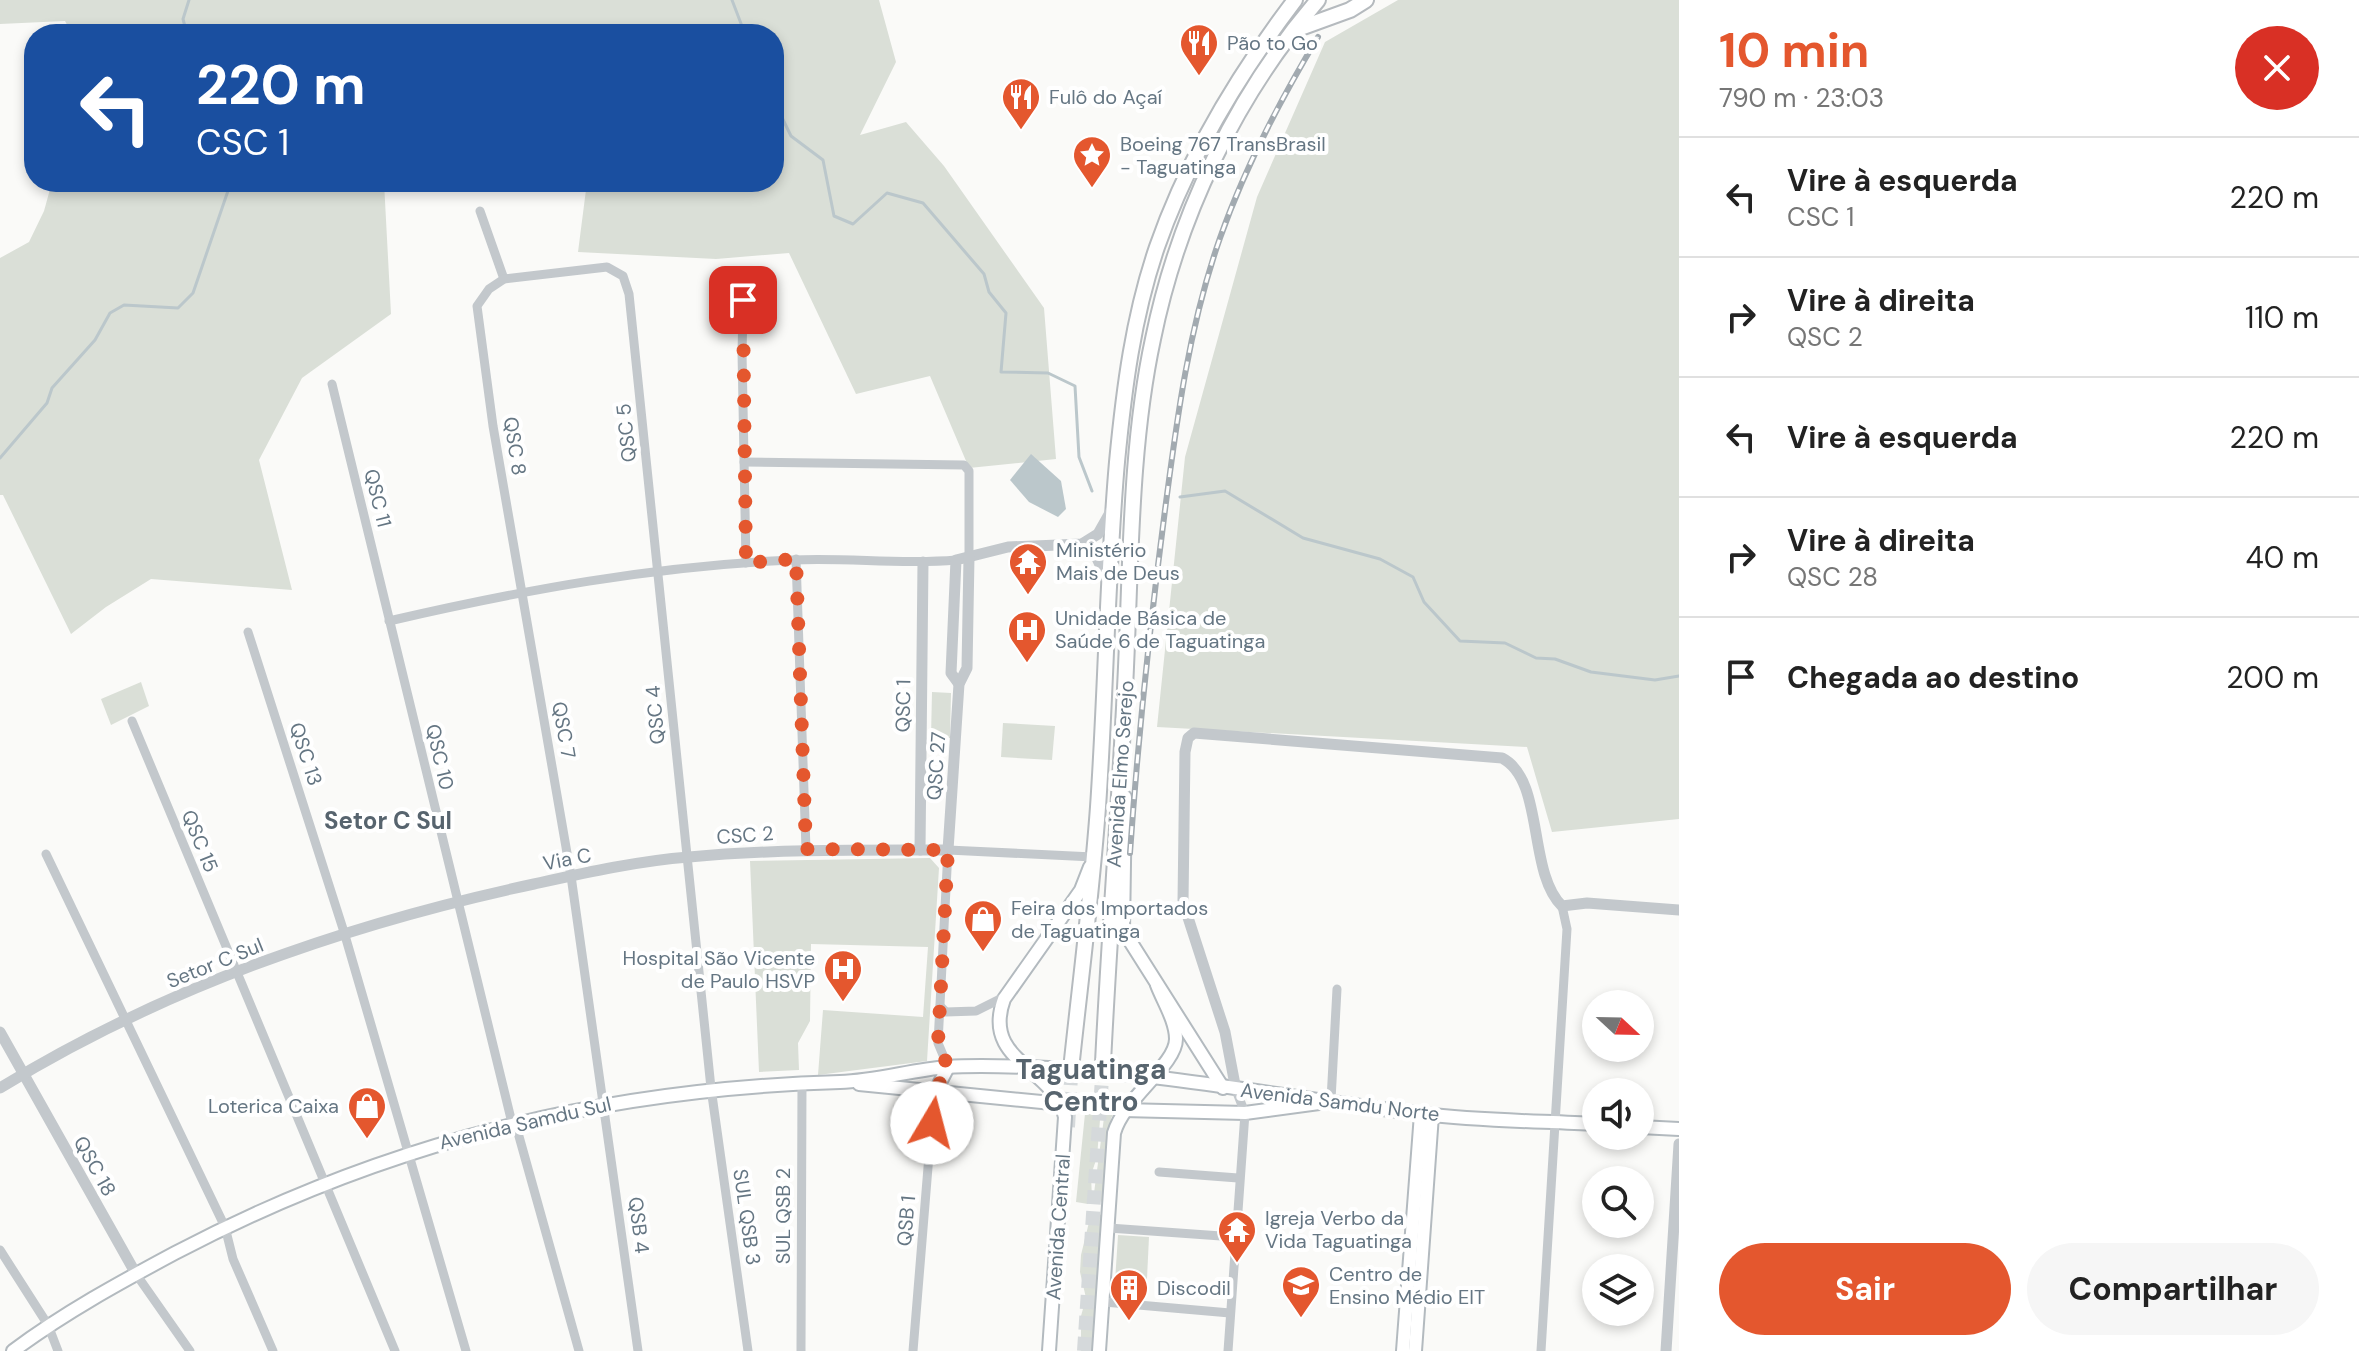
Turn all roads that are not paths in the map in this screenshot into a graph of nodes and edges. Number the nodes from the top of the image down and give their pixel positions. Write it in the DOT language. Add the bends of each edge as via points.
graph roads {
  1 [pos="1295,0"];
  2 [pos="1318,0"];
  3 [pos="1366,0"];
  4 [pos="1291,32"];
  5 [pos="480,211"];
  6 [pos="744,274"];
  7 [pos="504,279"];
  8 [pos="332,384"];
  9 [pos="744,462"];
  10 [pos="1113,507"];
  11 [pos="1082,544"];
  12 [pos="969,557"];
  13 [pos="796,559"];
  14 [pos="956,560"];
  15 [pos="923,562"];
  16 [pos="746,563"];
  17 [pos="658,569"];
  18 [pos="1108,583"];
  19 [pos="522,590"];
  20 [pos="389,621"];
  21 [pos="248,632"];
  22 [pos="959,684"];
  23 [pos="132,721"];
  24 [pos="1120,779"];
  25 [pos="806,849"];
  26 [pos="920,850"];
  27 [pos="948,850"];
  28 [pos="46,854"];
  29 [pos="685,857"];
  30 [pos="1093,857"];
  31 [pos="571,876"];
  32 [pos="456,901"];
  33 [pos="1562,906"];
  34 [pos="1679,910"];
  35 [pos="344,932"];
  36 [pos="234,973"];
  37 [pos="1157,985"];
  38 [pos="1337,989"];
  39 [pos="1006,996"];
  40 [pos="940,1006"];
  41 [pos="127,1018"];
  42 [pos="0,1032"];
  43 [pos="1072,1060"];
  44 [pos="1103,1063"];
  45 [pos="1026,1066"];
  46 [pos="948,1067"];
  47 [pos="1085,1070"];
  48 [pos="24,1073"];
  49 [pos="1152,1075"];
  50 [pos="802,1082"];
  51 [pos="844,1082"];
  52 [pos="0,1088"];
  53 [pos="711,1088"];
  54 [pos="1230,1089"];
  55 [pos="934,1094"];
  56 [pos="1331,1100"];
  57 [pos="606,1103"];
  58 [pos="1062,1104"];
  59 [pos="1123,1110"];
  60 [pos="1245,1113"];
  61 [pos="1427,1114"];
  62 [pos="513,1122"];
  63 [pos="1556,1122"];
  64 [pos="1582,1123"];
  65 [pos="1654,1128"];
  66 [pos="1679,1129"];
  67 [pos="1679,1144"];
  68 [pos="409,1152"];
  69 [pos="1159,1172"];
  70 [pos="1238,1178"];
  71 [pos="323,1184"];
  72 [pos="225,1227"];
  73 [pos="1109,1228"];
  74 [pos="1235,1237"];
  75 [pos="0,1250"];
  76 [pos="1415,1251"];
  77 [pos="136,1274"];
  78 [pos="1104,1302"];
  79 [pos="1230,1313"];
  80 [pos="48,1325"];
  81 [pos="13,1351"];
  82 [pos="58,1351"];
  83 [pos="190,1351"];
  84 [pos="273,1351"];
  85 [pos="395,1351"];
  86 [pos="466,1351"];
  87 [pos="579,1351"];
  88 [pos="638,1351"];
  89 [pos="748,1351"];
  90 [pos="801,1351"];
  91 [pos="913,1351"];
  92 [pos="1049,1351"];
  93 [pos="1099,1351"];
  94 [pos="1228,1351"];
  95 [pos="1403,1351"];
  96 [pos="1415,1351"];
  97 [pos="1541,1351"];
  98 [pos="1666,1351"];
  1 -- 10 [label="main road, Avenida Elmo Serejo" via="1220,110 1156,248 1125,376"];
  2 -- 4 [label="main road, Avenida Elmo Serejo"];
  3 -- 4 [label="main road"];
  4 -- 24 [label="main road, Avenida Elmo Serejo" via="1231,129 1200,192 1175,256 1152,342 1136,488"];
  5 -- 7 [label="street"];
  6 -- 9 [label="street"];
  7 -- 17 [label="street, QSC 5" via="607,267 623,276"];
  7 -- 19 [label="street, QSC 8" via="477,306"];
  8 -- 20 [label="street, QSC 11"];
  9 -- 12 [label="street" via="958,463 969,471"];
  9 -- 16 [label="street"];
  10 -- 11 [label="street" via="1098,534"];
  10 -- 18 [label="main road, Avenida Elmo Serejo"];
  11 -- 12 [label="street" via="1008,547"];
  11 -- 18 [label="street" via="1095,554"];
  12 -- 14 [label="street"];
  12 -- 22 [label="street, QSC 27" via="967,668"];
  13 -- 15 [label="street"];
  13 -- 16 [label="street"];
  13 -- 25 [label="street"];
  14 -- 15 [label="street"];
  14 -- 22 [label="street, QSC 27" via="951,659 953,679"];
  15 -- 26 [label="street, QSC 1"];
  16 -- 17 [label="street"];
  17 -- 19 [label="street"];
  17 -- 29 [label="street, QSC 4"];
  18 -- 30 [label="main road, Avenida Elmo Serejo"];
  19 -- 20 [label="street"];
  19 -- 31 [label="street, QSC 7"];
  20 -- 32 [label="street, QSC 10"];
  21 -- 35 [label="street, QSC 13"];
  22 -- 27 [label="street, QSC 27"];
  23 -- 36 [label="street, QSC 15"];
  24 -- 37 [label="main road" via="1126,800 1123,930"];
  24 -- 44 [label="main road, Avenida Elmo Serejo"];
  25 -- 26 [label="street, CSC 2"];
  25 -- 29 [label="street, CSC 2"];
  26 -- 27 [label="street, CSC 2"];
  27 -- 30 [label="street"];
  27 -- 40 [label="street"];
  28 -- 41 [label="street"];
  29 -- 31 [label="street, Via C"];
  29 -- 53 [label="street, QSC 4"];
  30 -- 39 [label="main road" via="1081,890"];
  30 -- 43 [label="main road, Avenida Elmo Serejo"];
  31 -- 32 [label="street, Via C"];
  31 -- 57 [label="street, QSC 7"];
  32 -- 35 [label="street, Setor C Sul"];
  32 -- 62 [label="street, QSC 10"];
  33 -- 34 [label="street"];
  33 -- 54 [label="street" via="1549,884 1519,773 1502,758 1194,733 1185,752 1183,902 1225,1032"];
  33 -- 63 [label="street" via="1567,929"];
  35 -- 36 [label="street, Setor C Sul"];
  35 -- 68 [label="street, QSC 13"];
  36 -- 41 [label="street, Setor C Sul"];
  36 -- 71 [label="street, QSC 15"];
  37 -- 49 [label="main road" via="1176,1039 1167,1064"];
  37 -- 54 [label="main road"];
  38 -- 56 [label="street"];
  39 -- 40 [label="street" via="976,1011 946,1012"];
  39 -- 45 [label="main road" via="998,1016 1000,1032 1009,1052"];
  40 -- 46 [label="street" via="938,1043"];
  41 -- 48 [label="street, Setor C Sul"];
  41 -- 72 [label="street"];
  42 -- 48 [label="street, QSC 18"];
  45 -- 46 [label="main road, Avenida Samdu Sul"];
  45 -- 47 [label="main road, Avenida Samdu Sul"];
  45 -- 58 [label="main road"];
  46 -- 51 [label="main road, Avenida Samdu Sul"];
  46 -- 55 [label="main road"];
  47 -- 49 [label="main road, Avenida Samdu Norte"];
  48 -- 52 [label="street, Setor C Sul"];
  48 -- 77 [label="street, QSC 18"];
  49 -- 54 [label="main road, Avenida Samdu Norte"];
  49 -- 59 [label="main road"];
  50 -- 51 [label="main road, Avenida Samdu Sul"];
  50 -- 53 [label="main road, Avenida Samdu Sul"];
  50 -- 90 [label="street, SUL QSB 2"];
  51 -- 55 [label="main road"];
  53 -- 57 [label="main road, Avenida Samdu Sul"];
  53 -- 89 [label="street, SUL QSB 3"];
  54 -- 56 [label="main road, Avenida Samdu Norte"];
  54 -- 60 [label="street"];
  55 -- 58 [label="main road"];
  55 -- 91 [label="street, QSB 1"];
  56 -- 60 [label="main road"];
  56 -- 61 [label="main road, Avenida Samdu Norte"];
  57 -- 62 [label="main road, Avenida Samdu Sul"];
  57 -- 88 [label="street, QSB 4"];
  58 -- 92 [label="main road, Avenida Central" via="1065,1126"];
  59 -- 60 [label="main road"];
  59 -- 73 [label="main road" via="1114,1133"];
  60 -- 70 [label="street"];
  61 -- 63 [label="main road, Avenida Samdu Norte"];
  61 -- 76 [label="main road"];
  62 -- 68 [label="main road, Avenida Samdu Sul"];
  62 -- 87 [label="street, QSC 10"];
  63 -- 64 [label="main road, Avenida Samdu Norte"];
  63 -- 97 [label="street"];
  65 -- 66 [label="main road"];
  67 -- 98 [label="street"];
  68 -- 71 [label="main road, Avenida Samdu Sul"];
  68 -- 86 [label="street, QSC 13"];
  69 -- 70 [label="street"];
  70 -- 74 [label="street"];
  71 -- 72 [label="main road, Avenida Samdu Sul"];
  71 -- 85 [label="street, QSC 15"];
  72 -- 77 [label="main road, Avenida Samdu Sul"];
  72 -- 84 [label="street" via="233,1259"];
  73 -- 74 [label="street"];
  73 -- 78 [label="main road"];
  74 -- 79 [label="street"];
  75 -- 80 [label="street"];
  76 -- 95 [label="main road"];
  76 -- 96 [label="main road"];
  77 -- 80 [label="main road, Avenida Samdu Sul"];
  77 -- 83 [label="street"];
  78 -- 79 [label="street"];
  78 -- 93 [label="main road"];
  79 -- 94 [label="street"];
  80 -- 81 [label="main road, Avenida Samdu Sul"];
  80 -- 82 [label="street"];
}
